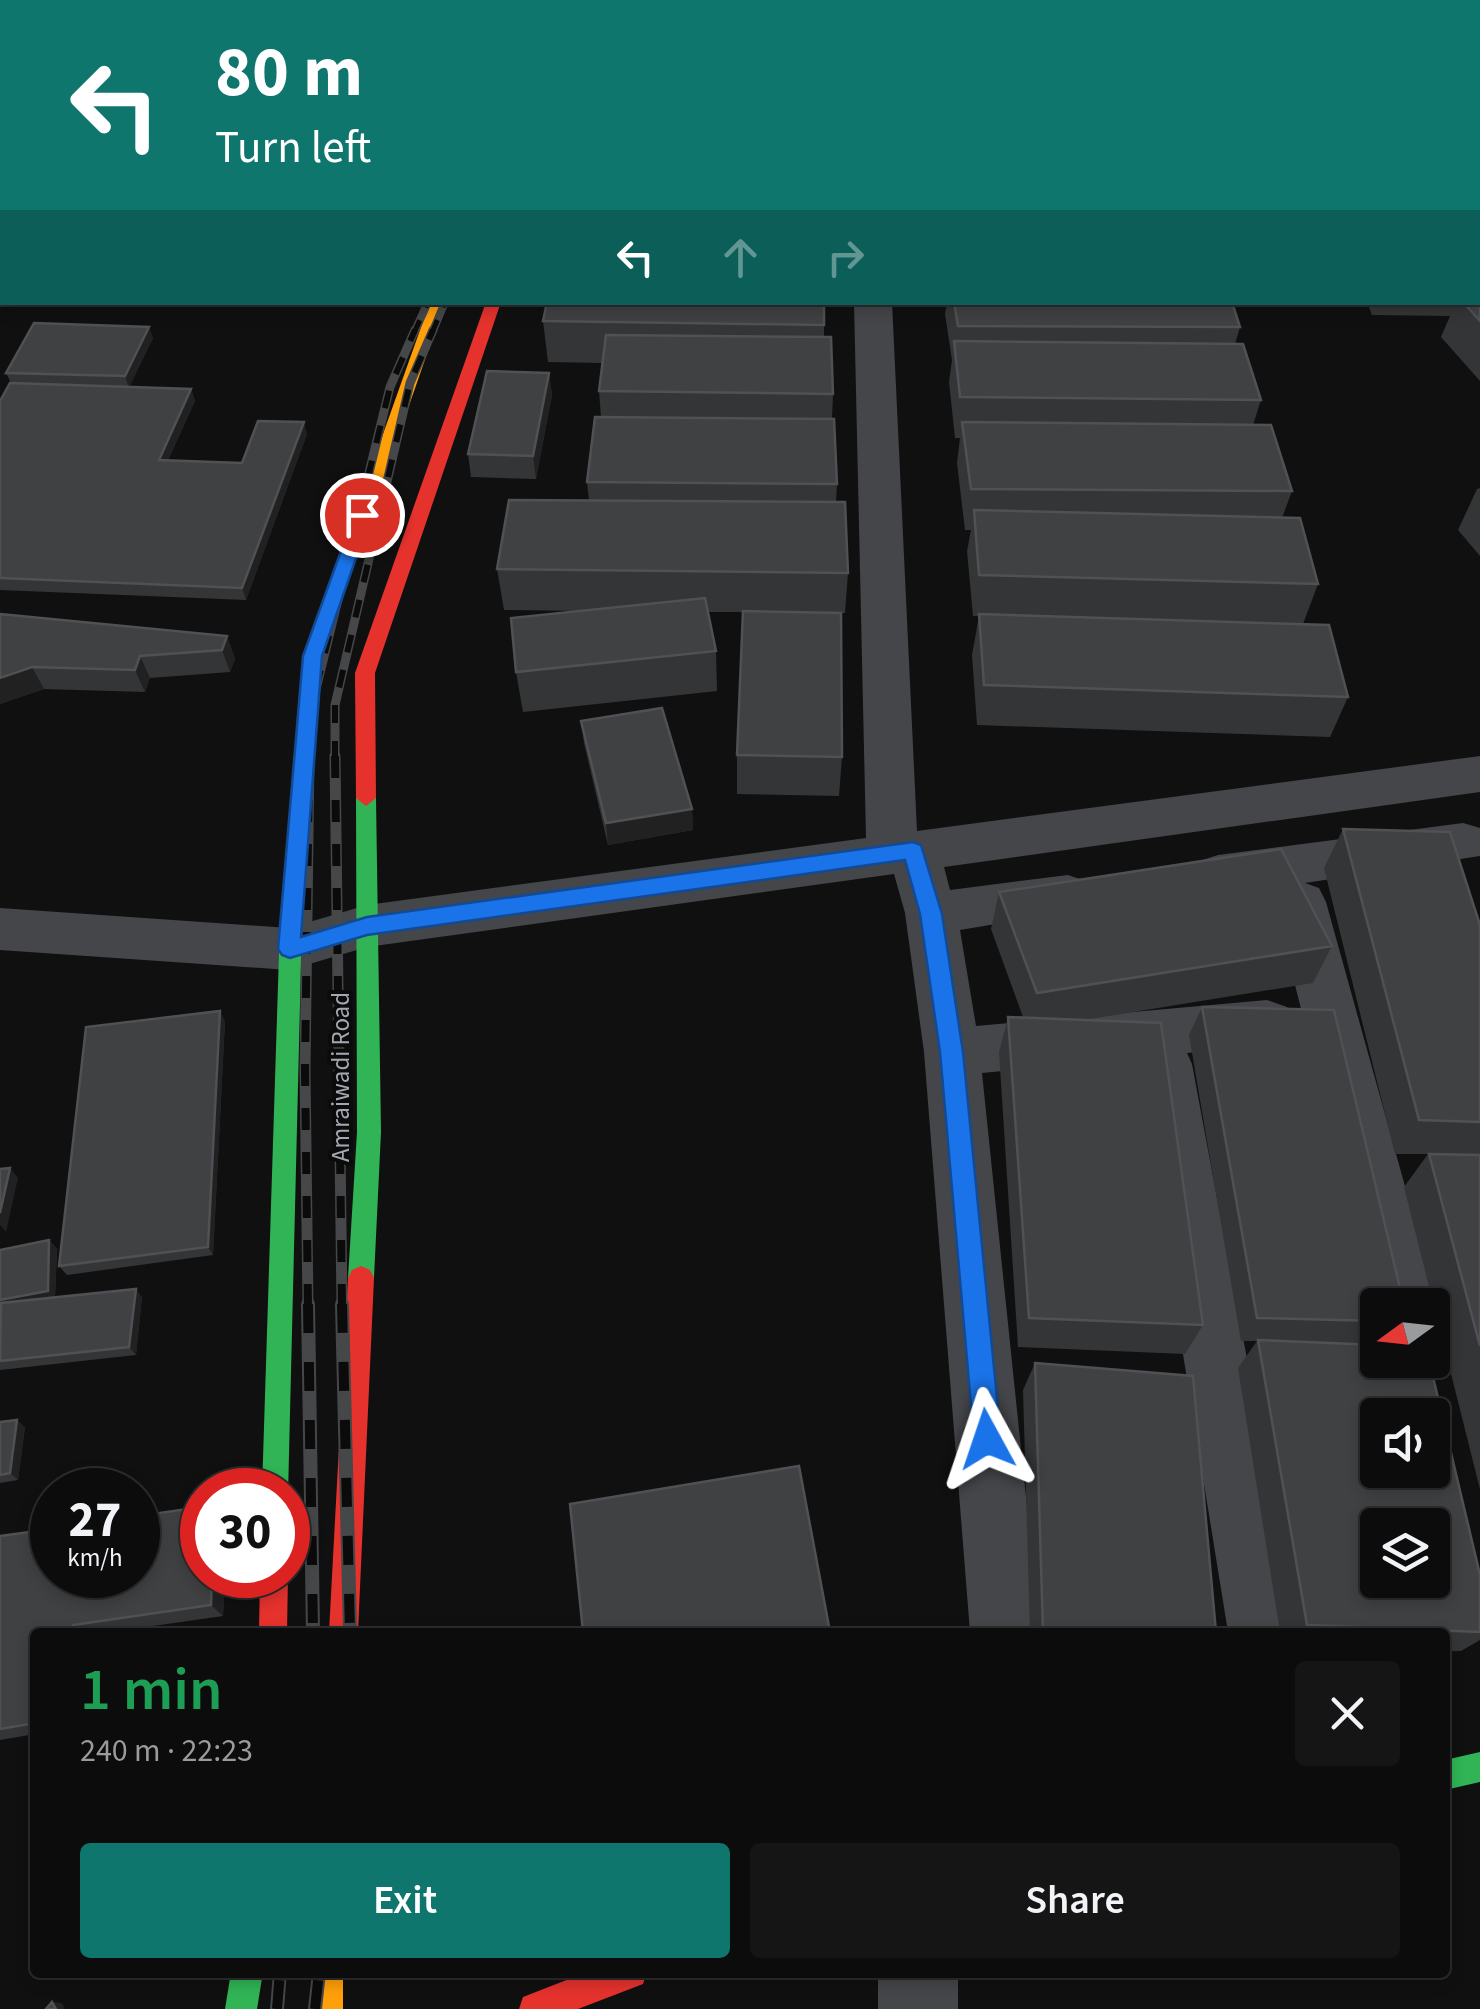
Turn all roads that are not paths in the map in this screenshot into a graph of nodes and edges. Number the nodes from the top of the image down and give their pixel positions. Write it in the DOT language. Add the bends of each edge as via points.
graph roads {
  1 [pos="437,305"];
  2 [pos="493,305"];
  3 [pos="873,305"];
  4 [pos="1458,777"];
  5 [pos="903,852"];
  6 [pos="1472,863"];
  7 [pos="1290,866"];
  8 [pos="1177,881"];
  9 [pos="1120,888"];
  10 [pos="931,914"];
  11 [pos="367,926"];
  12 [pos="0,929"];
  13 [pos="290,949"];
  14 [pos="1330,1017"];
  15 [pos="1159,1033"];
  16 [pos="952,1052"];
  17 [pos="1402,1288"];
  18 [pos="277,1468"];
  19 [pos="273,1598"];
  20 [pos="272,1628"];
  21 [pos="343,1628"];
  22 [pos="1005,1628"];
  23 [pos="1262,1628"];
  24 [pos="1480,1767"];
  25 [pos="1450,1774"];
  26 [pos="246,1978"];
  27 [pos="328,1978"];
  28 [pos="615,1978"];
  29 [pos="918,1978"];
  30 [pos="241,2009"];
  31 [pos="327,2009"];
  32 [pos="535,2009"];
  33 [pos="918,2009"];
  1 -- 13 [label="main road" via="312,656"];
  2 -- 11 [label="main road, Amraiwadi Road" via="365,673"];
  3 -- 5 [label="street"];
  4 -- 5 [label="street"];
  4 -- 6 [label="street"];
  5 -- 10 [label="street"];
  5 -- 11 [label="street"];
  6 -- 7 [label="street"];
  7 -- 8 [label="street"];
  7 -- 14 [label="street"];
  9 -- 10 [label="street"];
  10 -- 16 [label="street"];
  11 -- 13 [label="street"];
  11 -- 21 [label="main road, Amraiwadi Road" via="369,1132"];
  12 -- 13 [label="street"];
  13 -- 18 [label="main road"];
  14 -- 15 [label="street"];
  14 -- 17 [label="street"];
  15 -- 16 [label="street"];
  15 -- 23 [label="street"];
  16 -- 22 [label="street"];
  19 -- 20 [label="main road"];
  24 -- 25 [label="main road"];
  26 -- 30 [label="main road"];
  27 -- 31 [label="main road"];
  28 -- 32 [label="main road"];
  29 -- 33 [label="street"];
}
